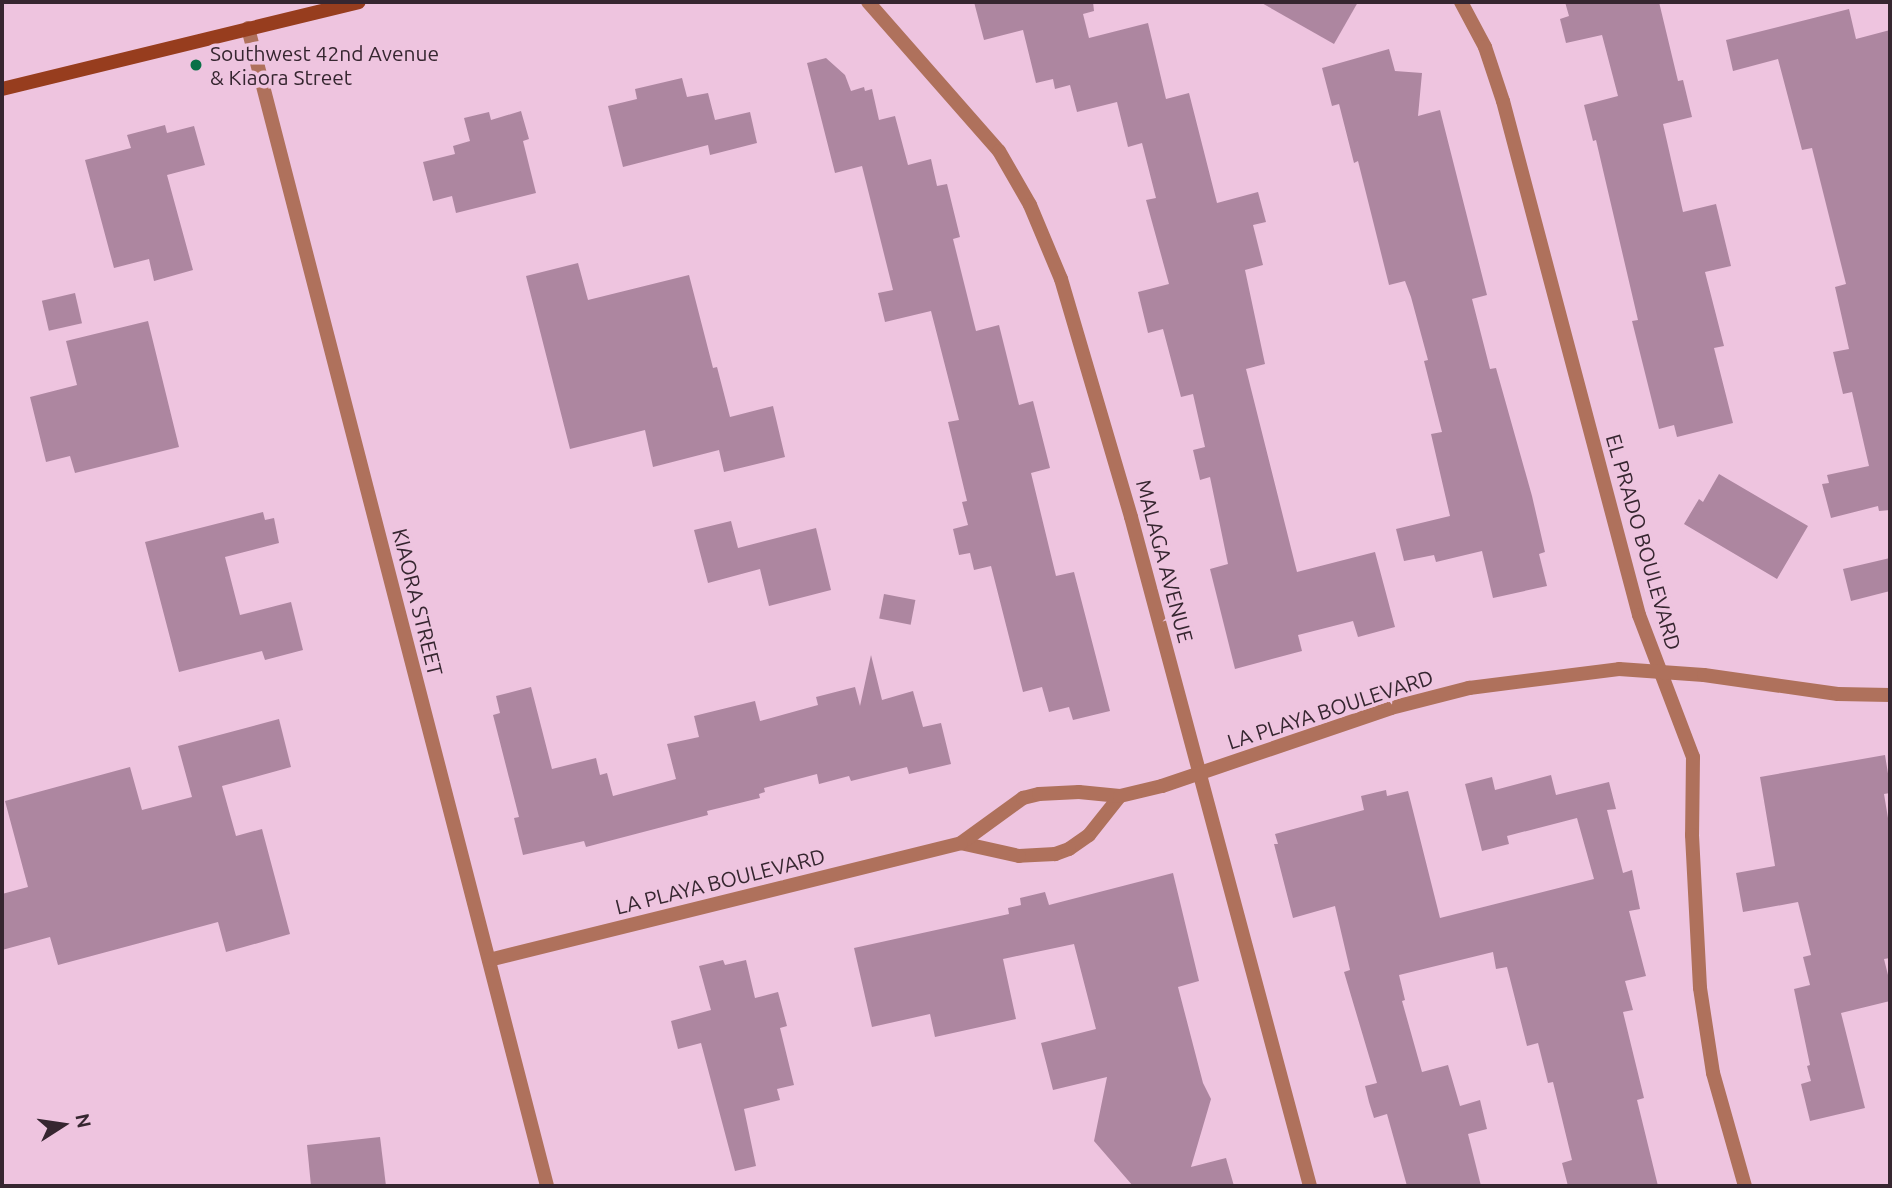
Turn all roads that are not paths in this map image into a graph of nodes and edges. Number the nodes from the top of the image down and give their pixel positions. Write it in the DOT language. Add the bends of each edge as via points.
graph roads {
  1 [pos="359,2"];
  2 [pos="868,2"];
  3 [pos="1461,2"];
  4 [pos="248,28"];
  5 [pos="2,89"];
  6 [pos="1661,673"];
  7 [pos="1890,695"];
  8 [pos="1200,774"];
  9 [pos="1121,796"];
  10 [pos="961,843"];
  11 [pos="489,960"];
  12 [pos="547,1186"];
  13 [pos="1310,1186"];
  14 [pos="1745,1186"];
  1 -- 4 [label="main road"];
  2 -- 8 [label="street, MALAGA AVENUE" via="999,151 1046,241 1098,396"];
  3 -- 6 [label="street, EL PRADO BOULEVARD" via="1485,47 1503,101 1639,615"];
  4 -- 5 [label="main road"];
  4 -- 11 [label="street, KIAORA STREET"];
  6 -- 7 [label="street, LA PLAYA BOULEVARD" via="1838,694"];
  6 -- 8 [label="street, LA PLAYA BOULEVARD" via="1619,669 1572,673 1448,692"];
  6 -- 14 [label="street, EL PRADO BOULEVARD" via="1693,757 1692,847 1700,988 1713,1073"];
  8 -- 9 [label="street, LA PLAYA BOULEVARD"];
  8 -- 13 [label="street, MALAGA AVENUE"];
  9 -- 10 [label="street, LA PLAYA BOULEVARD" via="1080,792 1023,798"];
  9 -- 10 [label="street, LA PLAYA BOULEVARD" via="1089,835 1069,849 1019,856"];
  10 -- 11 [label="street, LA PLAYA BOULEVARD"];
  11 -- 12 [label="street, KIAORA STREET"];
}
